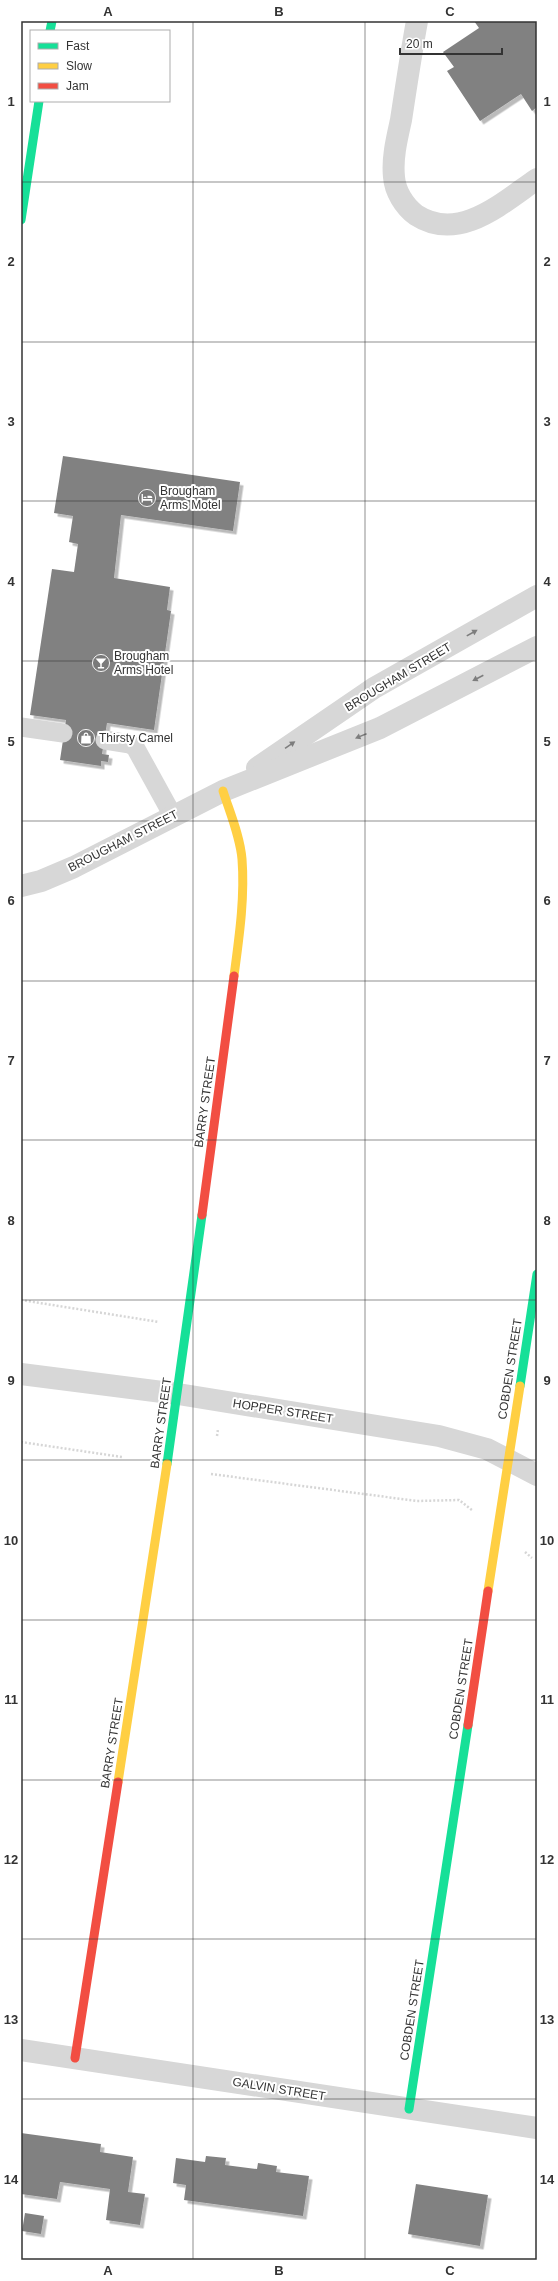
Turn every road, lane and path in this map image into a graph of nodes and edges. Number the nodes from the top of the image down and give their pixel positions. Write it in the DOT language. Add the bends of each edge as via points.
graph roads {
  1 [pos="417,21"];
  2 [pos="39,102"];
  3 [pos="537,179"];
  4 [pos="21,220"];
  5 [pos="537,596"];
  6 [pos="537,647"];
  7 [pos="21,727"];
  8 [pos="63,733"];
  9 [pos="105,740"];
  10 [pos="223,791"];
  11 [pos="173,816"];
  12 [pos="21,886"];
  13 [pos="537,1274"];
  14 [pos="21,1300"];
  15 [pos="187,1327"];
  16 [pos="21,1374"];
  17 [pos="178,1394"];
  18 [pos="21,1442"];
  19 [pos="122,1457"];
  20 [pos="508,1459"];
  21 [pos="211,1474"];
  22 [pos="537,1475"];
  23 [pos="459,1500"];
  24 [pos="21,2050"];
  25 [pos="75,2058"];
  26 [pos="409,2109"];
  27 [pos="537,2128"];
  1 -- 3 [label="street" via="394,162 394,178 403,202 425,221 452,226 482,216"];
  2 -- 4 [label="street"];
  10 -- 5 [label="street, BROUGHAM STREET, one-way" via="374,688"];
  6 -- 10 [label="street, BROUGHAM STREET, one-way" via="380,728"];
  7 -- 8 [label="lane"];
  9 -- 11 [label="lane" via="135,747"];
  10 -- 11 [label="street, BROUGHAM STREET"];
  10 -- 15 [label="street, BARRY STREET" via="238,837 242,859 241,926"];
  11 -- 12 [label="street, BROUGHAM STREET" via="67,870"];
  13 -- 20 [label="street, COBDEN STREET"];
  14 -- 15 [label="path"];
  15 -- 17 [label="street, BARRY STREET"];
  16 -- 17 [label="street, HOPPER STREET"];
  17 -- 20 [label="street, HOPPER STREET" via="439,1436 461,1441"];
  17 -- 25 [label="street, BARRY STREET"];
  18 -- 19 [label="path"];
  20 -- 22 [label="street, HOPPER STREET"];
  20 -- 26 [label="street, COBDEN STREET"];
  21 -- 23 [label="path" via="417,1501"];
  24 -- 25 [label="street, GALVIN STREET"];
  25 -- 26 [label="street, GALVIN STREET"];
  26 -- 27 [label="street, GALVIN STREET"];
}
